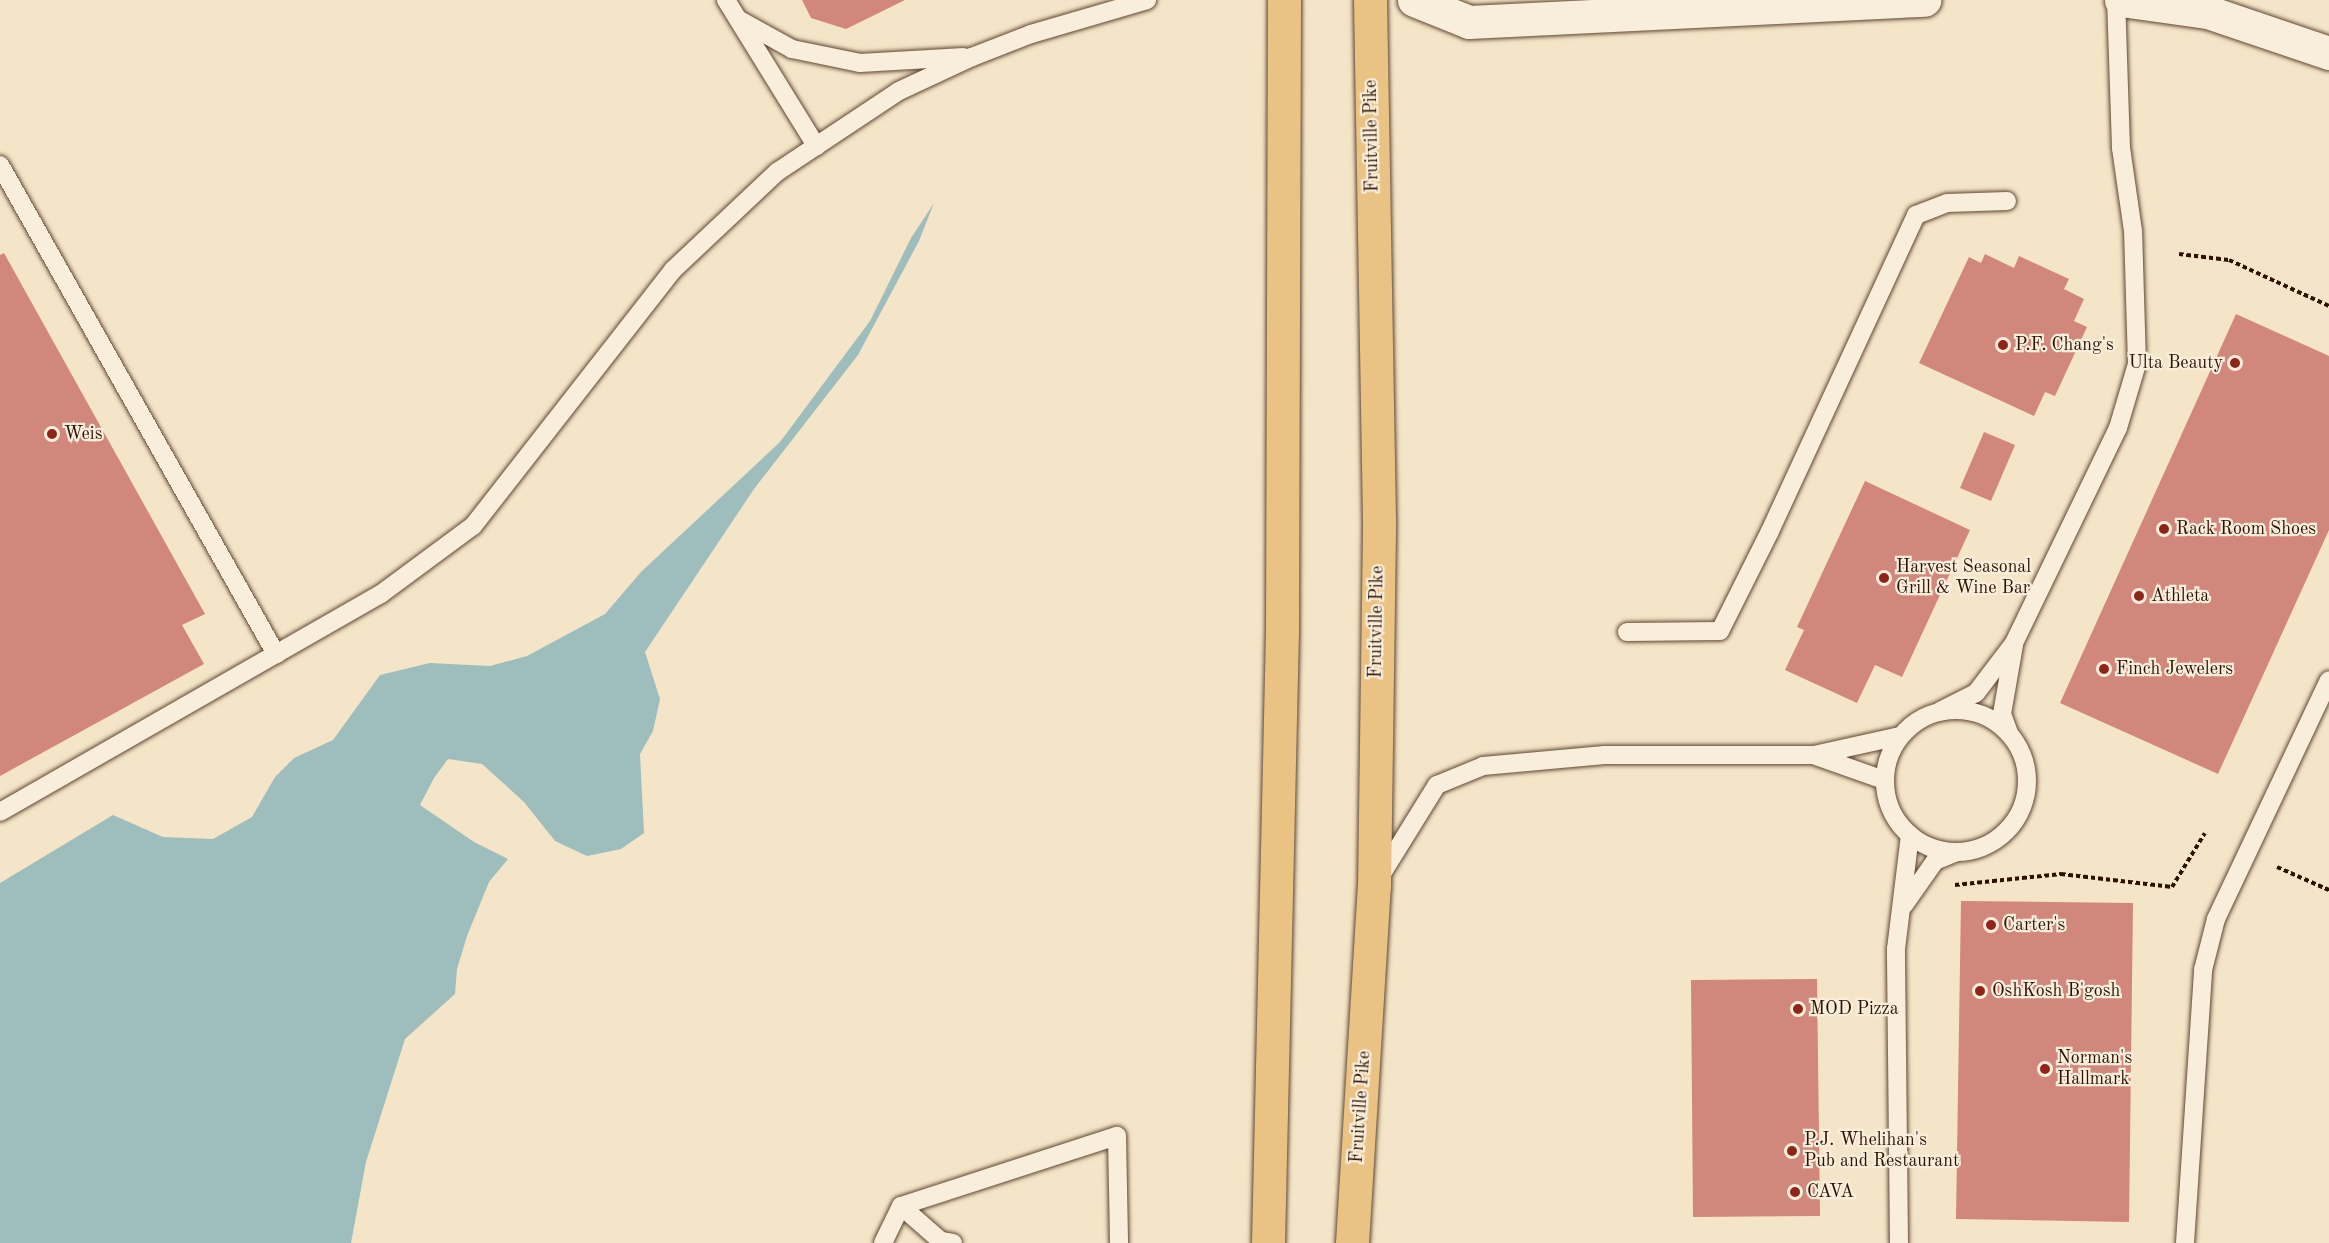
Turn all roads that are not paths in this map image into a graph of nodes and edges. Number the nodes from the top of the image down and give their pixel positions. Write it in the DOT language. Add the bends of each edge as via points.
graph roads {
  1 [pos="726,0"];
  2 [pos="1147,0"];
  3 [pos="1284,0"];
  4 [pos="1370,0"];
  5 [pos="1414,0"];
  6 [pos="1924,0"];
  7 [pos="2116,0"];
  8 [pos="2121,0"];
  9 [pos="738,20"];
  10 [pos="2329,53"];
  11 [pos="972,57"];
  12 [pos="816,146"];
  13 [pos="0,165"];
  14 [pos="2007,201"];
  15 [pos="1627,632"];
  16 [pos="2014,643"];
  17 [pos="276,654"];
  18 [pos="2329,680"];
  19 [pos="1940,711"];
  20 [pos="2009,733"];
  21 [pos="1900,736"];
  22 [pos="1814,755"];
  23 [pos="1884,780"];
  24 [pos="0,812"];
  25 [pos="1911,835"];
  26 [pos="1958,852"];
  27 [pos="1374,886"];
  28 [pos="1901,909"];
  29 [pos="901,1206"];
  30 [pos="883,1243"];
  31 [pos="953,1243"];
  32 [pos="1119,1243"];
  33 [pos="1268,1243"];
  34 [pos="1352,1243"];
  35 [pos="1899,1243"];
  36 [pos="2185,1243"];
  1 -- 9 [label="lane"];
  2 -- 11 [label="lane"];
  3 -- 33 [label="main road" via="1282,632"];
  4 -- 27 [label="main road, Fruitville Pike" via="1379,520"];
  5 -- 6 [label="street" via="1469,22"];
  7 -- 16 [label="lane" via="2121,148 2133,231 2137,364 2118,428"];
  8 -- 10 [label="street" via="2208,12"];
  9 -- 11 [label="lane" via="792,49 860,63"];
  9 -- 12 [label="lane"];
  11 -- 12 [label="lane" via="899,91"];
  12 -- 17 [label="lane" via="777,172 673,270 473,526 381,594"];
  13 -- 17 [label="lane"];
  14 -- 15 [label="lane" via="1947,203 1916,215 1720,631"];
  16 -- 19 [label="lane" via="1976,693"];
  16 -- 20 [label="lane" via="2002,714"];
  17 -- 24 [label="lane"];
  18 -- 36 [label="lane" via="2216,920 2203,970"];
  19 -- 20 [label="lane" via="1978,713"];
  19 -- 21 [label="lane" via="1918,720"];
  20 -- 26 [label="lane" via="2021,753 2026,775 2020,808 2001,836 1981,847"];
  21 -- 22 [label="lane"];
  21 -- 23 [label="lane" via="1888,757"];
  22 -- 23 [label="lane"];
  22 -- 27 [label="lane" via="1630,755 1505,761 1437,785"];
  23 -- 25 [label="lane" via="1892,810"];
  25 -- 26 [label="lane" via="1933,848"];
  25 -- 28 [label="lane"];
  26 -- 28 [label="lane" via="1935,861"];
  27 -- 34 [label="main road, Fruitville Pike"];
  28 -- 35 [label="lane" via="1896,949"];
  29 -- 30 [label="lane"];
  29 -- 31 [label="lane" via="941,1241"];
  29 -- 32 [label="lane" via="1117,1136"];
}
